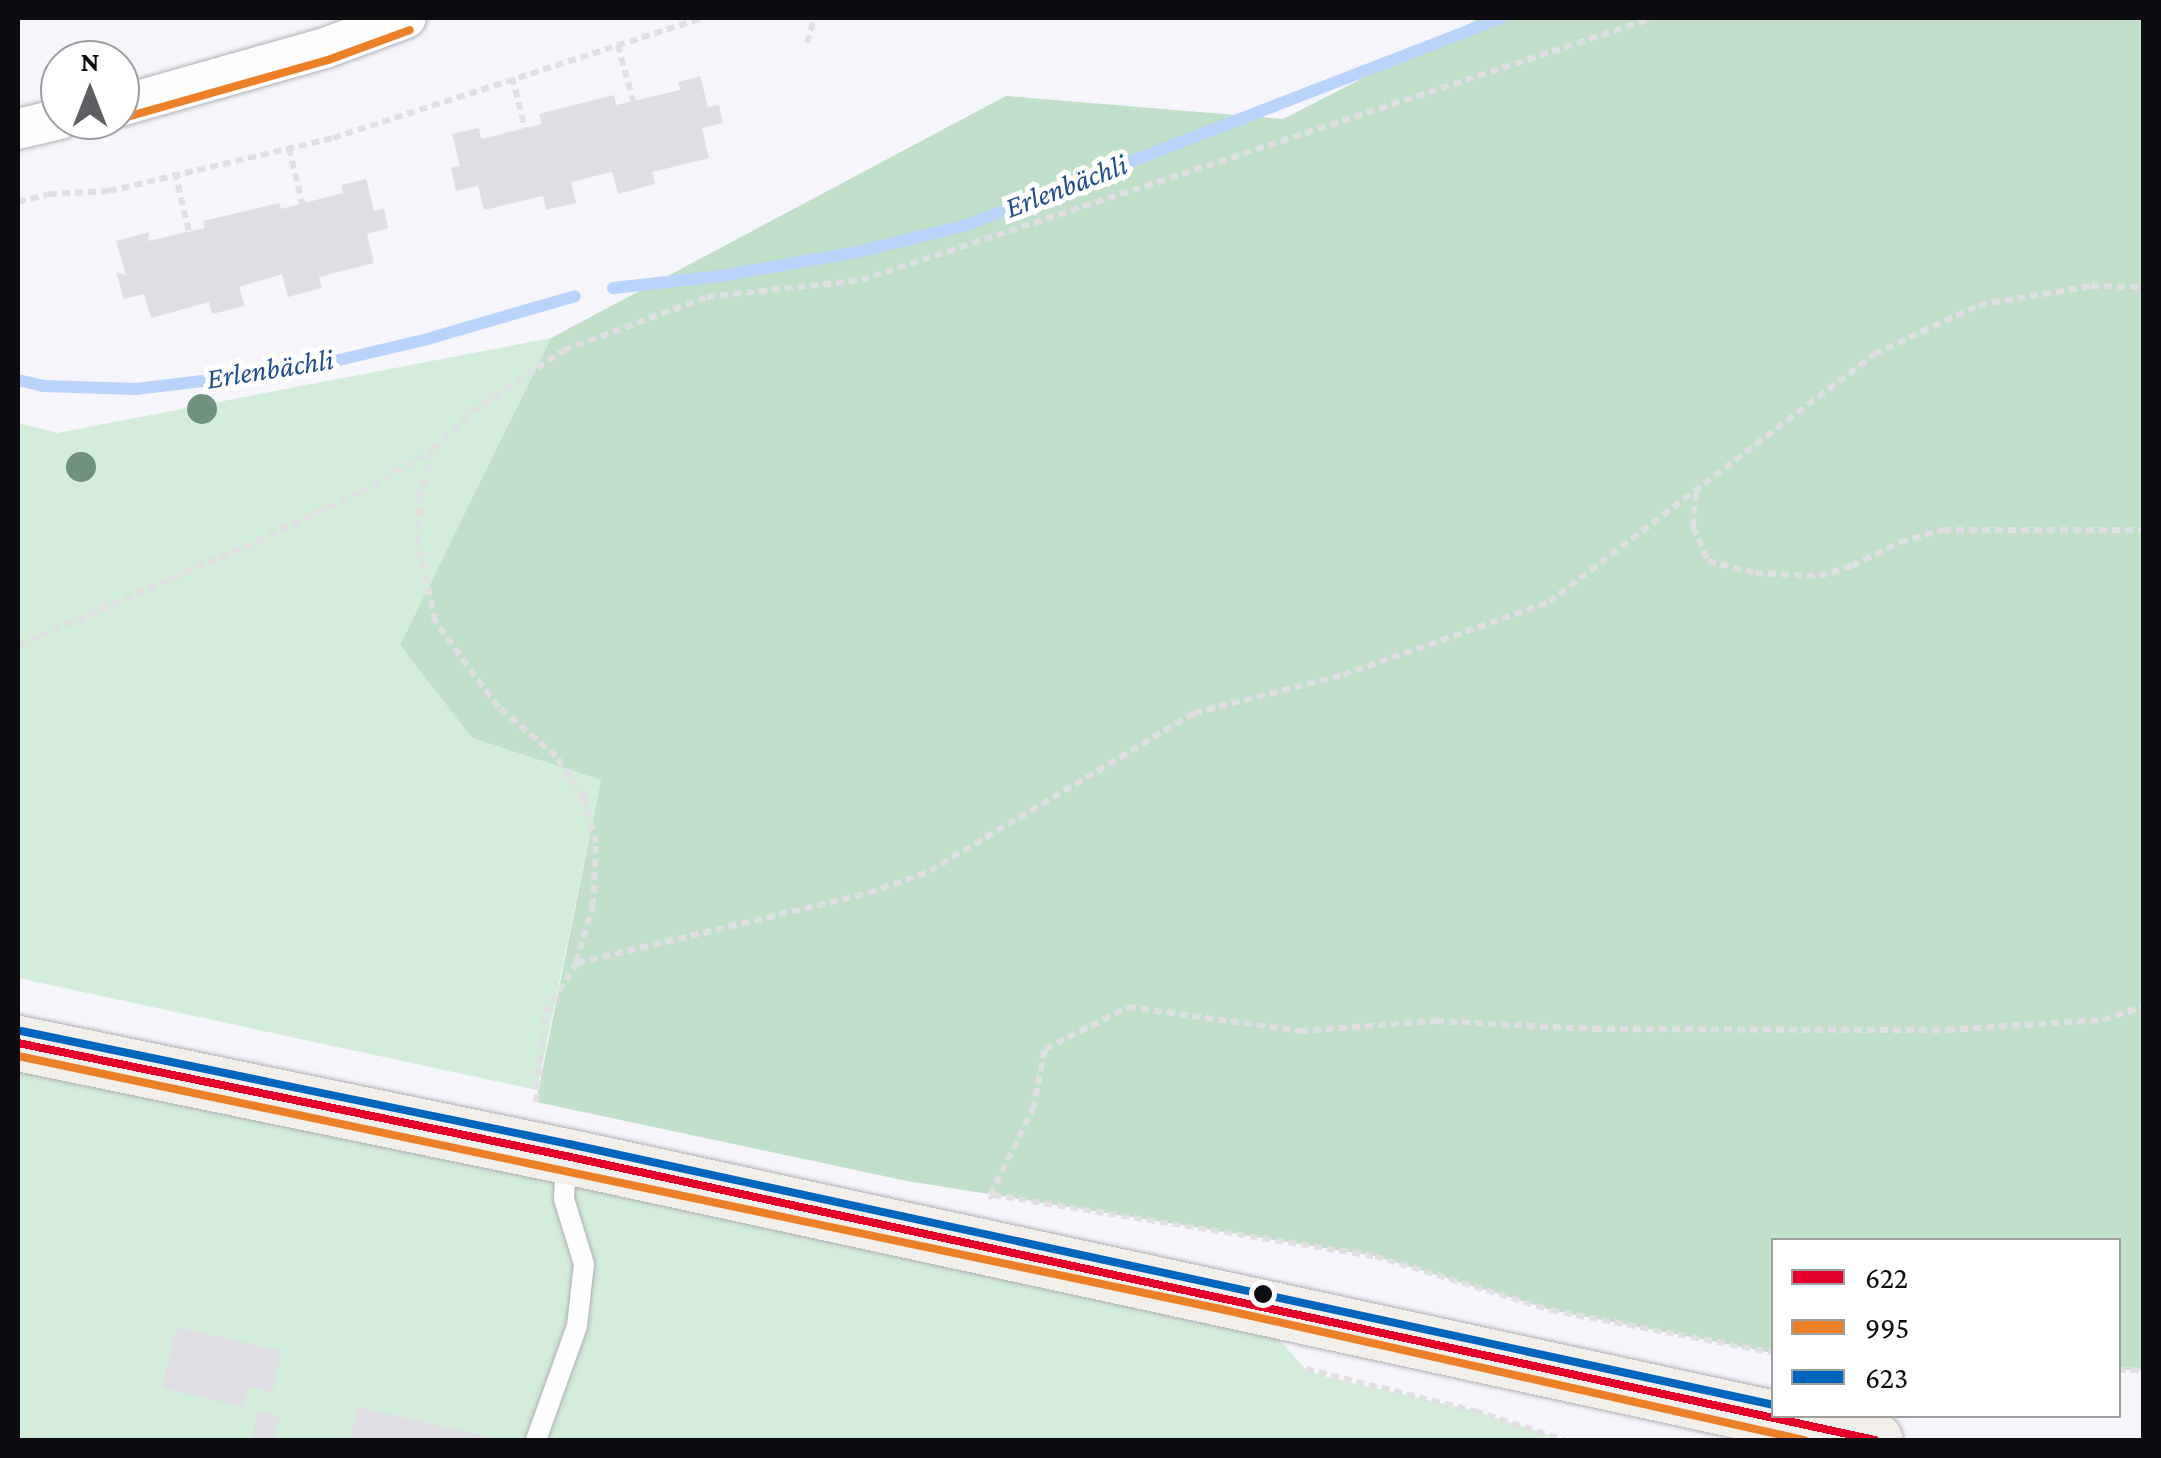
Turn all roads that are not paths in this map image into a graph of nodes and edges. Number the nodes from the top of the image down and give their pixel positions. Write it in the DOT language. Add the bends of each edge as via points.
graph roads {
  1 [pos="406,18"];
  2 [pos="140,100"];
  3 [pos="18,1043"];
  4 [pos="561,1131"];
  5 [pos="536,1440"];
  6 [pos="1859,1440"];
  7 [pos="1875,1440"];
  1 -- 2 [label="street"];
  3 -- 4 [label="main road"];
  4 -- 5 [label="lane" via="564,1199 584,1264 577,1326"];
  4 -- 6 [label="main road"];
  6 -- 7 [label="main road"];
}
